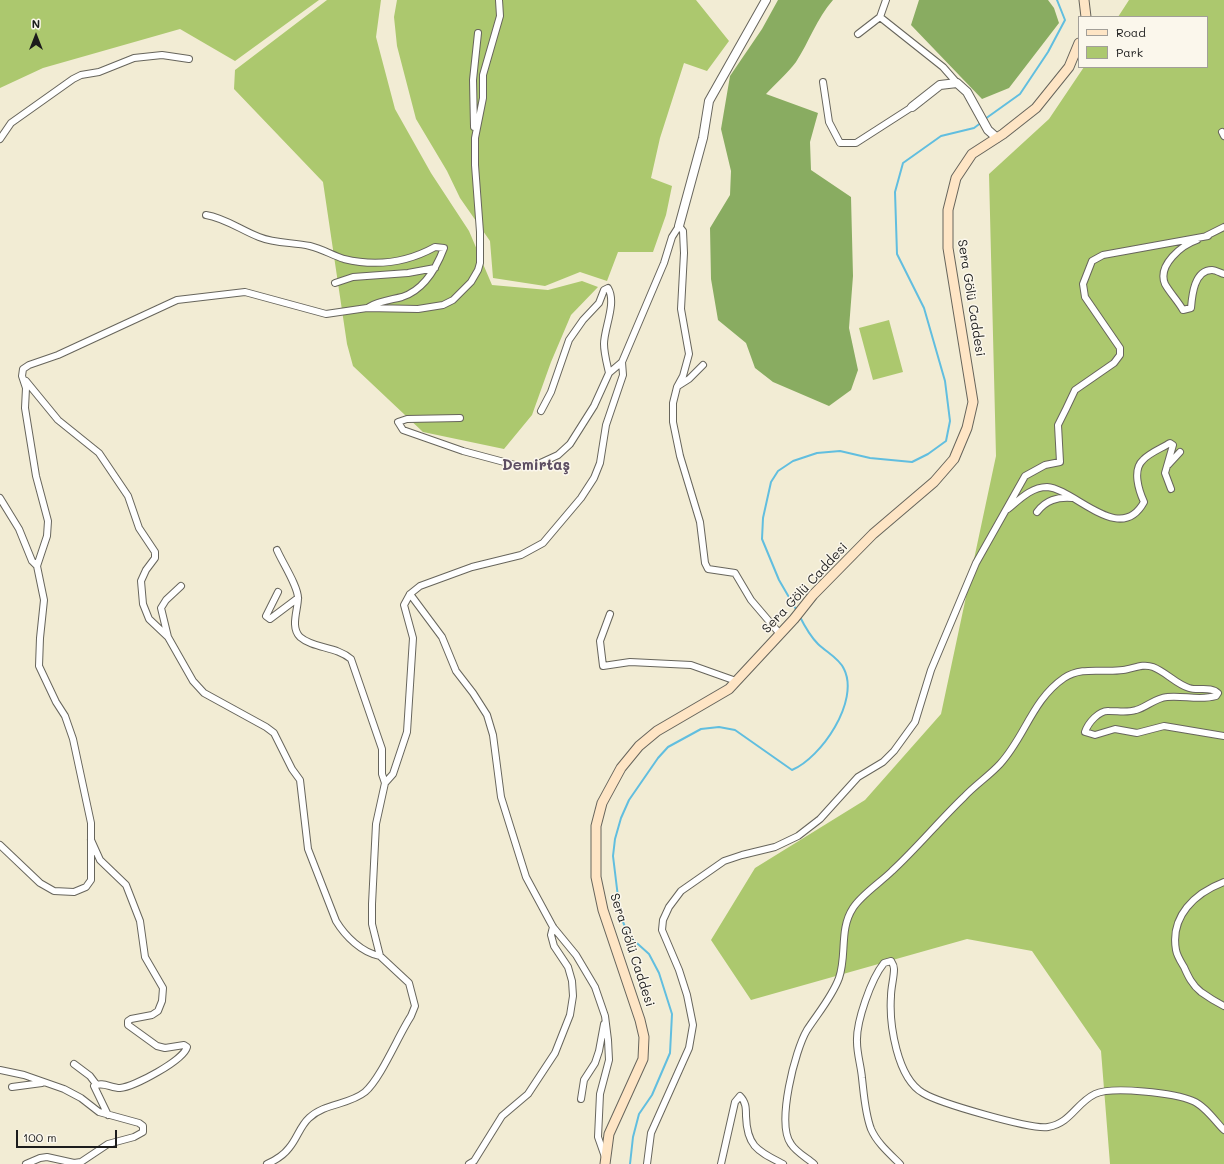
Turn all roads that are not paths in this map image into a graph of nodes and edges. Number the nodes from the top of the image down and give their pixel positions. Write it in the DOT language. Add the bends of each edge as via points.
graph roads {
  1 [pos="499,0"];
  2 [pos="766,0"];
  3 [pos="886,0"];
  4 [pos="1084,0"];
  5 [pos="880,16"];
  6 [pos="1086,16"];
  7 [pos="478,33"];
  8 [pos="858,34"];
  9 [pos="1078,46"];
  10 [pos="189,60"];
  11 [pos="823,82"];
  12 [pos="957,83"];
  13 [pos="912,107"];
  14 [pos="475,138"];
  15 [pos="997,138"];
  16 [pos="0,139"];
  17 [pos="206,215"];
  18 [pos="680,226"];
  19 [pos="1224,227"];
  20 [pos="1208,236"];
  21 [pos="435,268"];
  22 [pos="1224,274"];
  23 [pos="335,283"];
  24 [pos="367,308"];
  25 [pos="622,362"];
  26 [pos="703,365"];
  27 [pos="609,373"];
  28 [pos="22,376"];
  29 [pos="677,387"];
  30 [pos="541,411"];
  31 [pos="460,418"];
  32 [pos="1180,452"];
  33 [pos="1167,466"];
  34 [pos="1171,489"];
  35 [pos="0,498"];
  36 [pos="1072,498"];
  37 [pos="1005,511"];
  38 [pos="1037,512"];
  39 [pos="277,550"];
  40 [pos="37,566"];
  41 [pos="181,586"];
  42 [pos="278,592"];
  43 [pos="410,594"];
  44 [pos="298,598"];
  45 [pos="610,614"];
  46 [pos="780,634"];
  47 [pos="168,637"];
  48 [pos="736,681"];
  49 [pos="1224,689"];
  50 [pos="1218,693"];
  51 [pos="1224,736"];
  52 [pos="385,783"];
  53 [pos="90,839"];
  54 [pos="0,845"];
  55 [pos="1224,882"];
  56 [pos="553,927"];
  57 [pos="380,956"];
  58 [pos="1224,1006"];
  59 [pos="605,1016"];
  60 [pos="74,1064"];
  61 [pos="0,1070"];
  62 [pos="46,1083"];
  63 [pos="96,1084"];
  64 [pos="12,1087"];
  65 [pos="581,1099"];
  66 [pos="108,1115"];
  67 [pos="1224,1130"];
  68 [pos="290,1148"];
  69 [pos="605,1160"];
  70 [pos="26,1164"];
  71 [pos="267,1164"];
  72 [pos="276,1164"];
  73 [pos="469,1164"];
  74 [pos="647,1164"];
  75 [pos="721,1164"];
  76 [pos="783,1164"];
  77 [pos="814,1164"];
  78 [pos="900,1164"];
  1 -- 14 [label="street" via="500,16 483,75 483,98"];
  2 -- 18 [label="street" via="709,100 703,138"];
  3 -- 5 [label="street"];
  4 -- 6 [label="main road"];
  5 -- 8 [label="street"];
  5 -- 12 [label="street" via="943,67"];
  7 -- 14 [label="street" via="472,90"];
  9 -- 15 [label="main road, Sera Gölü Caddesi" via="1069,67 1036,108"];
  10 -- 16 [label="street" via="153,55 134,58 99,72 81,75 11,123"];
  11 -- 13 [label="street" via="829,122 840,143 856,143"];
  12 -- 13 [label="street" via="940,85"];
  12 -- 15 [label="street" via="967,92 988,130"];
  14 -- 24 [label="street" via="480,263 471,282 443,305 418,309"];
  15 -- 46 [label="main road, Sera Gölü Caddesi" via="972,154 956,178 948,210 948,248 973,402 967,428 954,459 934,482 872,534"];
  17 -- 21 [label="street" via="216,216 268,240 307,246 363,262 391,262 418,256 435,247 444,248"];
  18 -- 25 [label="street" via="672,237 664,263"];
  18 -- 29 [label="street" via="683,231 684,253 681,309 689,354"];
  19 -- 20 [label="street"];
  20 -- 22 [label="street" via="1190,242 1173,256 1164,271 1165,283 1182,310 1191,308 1196,282 1203,273 1212,270"];
  20 -- 37 [label="street" via="1103,255 1092,261 1083,284 1085,297 1120,348 1120,356 1075,390 1058,425 1060,462 1045,465 1025,476"];
  21 -- 23 [label="street" via="408,273 353,277"];
  21 -- 24 [label="street" via="427,281 412,292"];
  24 -- 28 [label="street" via="326,314 246,292 177,300 58,356 29,365 23,369"];
  25 -- 27 [label="street"];
  25 -- 43 [label="street" via="623,375 606,424 600,464 594,478 581,498 543,543 521,554 472,567 420,586"];
  26 -- 29 [label="street"];
  27 -- 30 [label="street" via="604,344 610,306 608,288 569,340 551,392"];
  27 -- 31 [label="street" via="594,406 570,444 558,455 534,466 519,466 463,451 403,430 398,422 407,419"];
  28 -- 40 [label="street" via="26,388 25,408 36,476 48,521 47,536"];
  28 -- 47 [label="street" via="58,420 99,453 128,496 139,528 155,552 155,558 141,581 143,604 148,619"];
  29 -- 46 [label="street" via="673,403 673,422 680,456 700,522 708,569 736,573 751,600"];
  32 -- 33 [label="street"];
  33 -- 34 [label="street" via="1165,473"];
  33 -- 36 [label="street" via="1173,444 1170,443 1142,460 1137,473 1144,502 1140,510 1133,515 1122,518 1109,516 1092,511"];
  35 -- 40 [label="street" via="19,529 32,561"];
  36 -- 37 [label="street" via="1064,492 1047,487 1030,491"];
  36 -- 38 [label="street" via="1060,497 1051,500"];
  37 -- 74 [label="street" via="976,563 949,625 931,670 915,722 894,751 883,762 858,778 820,819 798,836 775,847 724,861 681,891 669,907 662,930 681,976 693,1025 689,1048 651,1133"];
  39 -- 44 [label="street"];
  40 -- 53 [label="street" via="44,600 39,666 65,716 73,738 90,824"];
  41 -- 47 [label="street" via="161,608"];
  42 -- 44 [label="street" via="266,616 270,619"];
  43 -- 52 [label="street" via="404,605 413,638 407,732 393,774"];
  43 -- 56 [label="street" via="442,638 456,671 487,715 493,735 501,797 523,870"];
  44 -- 52 [label="street" via="295,628 300,637 343,652 351,659 382,750 382,774"];
  45 -- 48 [label="street" via="600,641 603,666 630,662 691,665"];
  46 -- 48 [label="main road, Sera Gölü Caddesi"];
  47 -- 57 [label="street" via="193,681 204,693 274,733 300,780 308,849 336,921 342,932 370,954"];
  48 -- 69 [label="main road, Sera Gölü Caddesi" via="723,692 657,731 639,746 621,768 602,803 596,826 596,877 603,910 640,1020 644,1047 643,1059 609,1134"];
  49 -- 50 [label="street"];
  50 -- 51 [label="street" via="1209,698 1169,696 1137,710 1122,713 1107,710 1097,716 1085,732 1095,735 1115,729 1137,733 1164,726"];
  50 -- 77 [label="street" via="1210,689 1187,688 1151,666 1140,665 1122,670 1075,672 1063,679 1033,711 1012,749 1000,764 963,797 896,868 854,906 846,923 840,976 833,992 800,1044 786,1111 786,1129 790,1144"];
  52 -- 57 [label="street" via="376,824 372,904 372,924"];
  53 -- 54 [label="street" via="90,880 86,888 74,892 54,891 40,883"];
  53 -- 63 [label="street" via="100,860 126,885 140,921 145,957 163,988 158,1011 152,1015 131,1019 128,1025 157,1046 187,1047 174,1061 133,1085 120,1088"];
  55 -- 58 [label="street" via="1192,900 1180,917 1176,931 1176,951 1190,981 1200,992"];
  56 -- 59 [label="street" via="576,955 595,987"];
  56 -- 73 [label="street" via="551,935 554,946 568,967 572,981 570,1015 555,1053 528,1094 502,1116 474,1161"];
  57 -- 68 [label="street" via="409,984 415,1006 411,1016 365,1092 317,1112 302,1127"];
  59 -- 65 [label="street" via="599,1051 595,1064 584,1080"];
  59 -- 69 [label="street" via="609,1060 600,1094 598,1137"];
  60 -- 63 [label="street"];
  61 -- 62 [label="street"];
  62 -- 64 [label="street"];
  62 -- 66 [label="street" via="81,1098 99,1112"];
  63 -- 66 [label="street" via="94,1088"];
  66 -- 70 [label="street" via="139,1123 143,1132 108,1144 81,1162 74,1163 47,1157"];
  67 -- 78 [label="street" via="1194,1101 1180,1096 1136,1091 1102,1092 1094,1095 1065,1121 1046,1127 1018,1123 932,1098 912,1085 895,1044 891,1020 894,967 891,961 884,963 878,970 860,1018 856,1044 871,1129 877,1140"];
  68 -- 71 [label="street" via="280,1158"];
  68 -- 72 [label="street" via="287,1156"];
  75 -- 76 [label="street" via="736,1102 740,1096 746,1107 748,1138 753,1145"];
}
